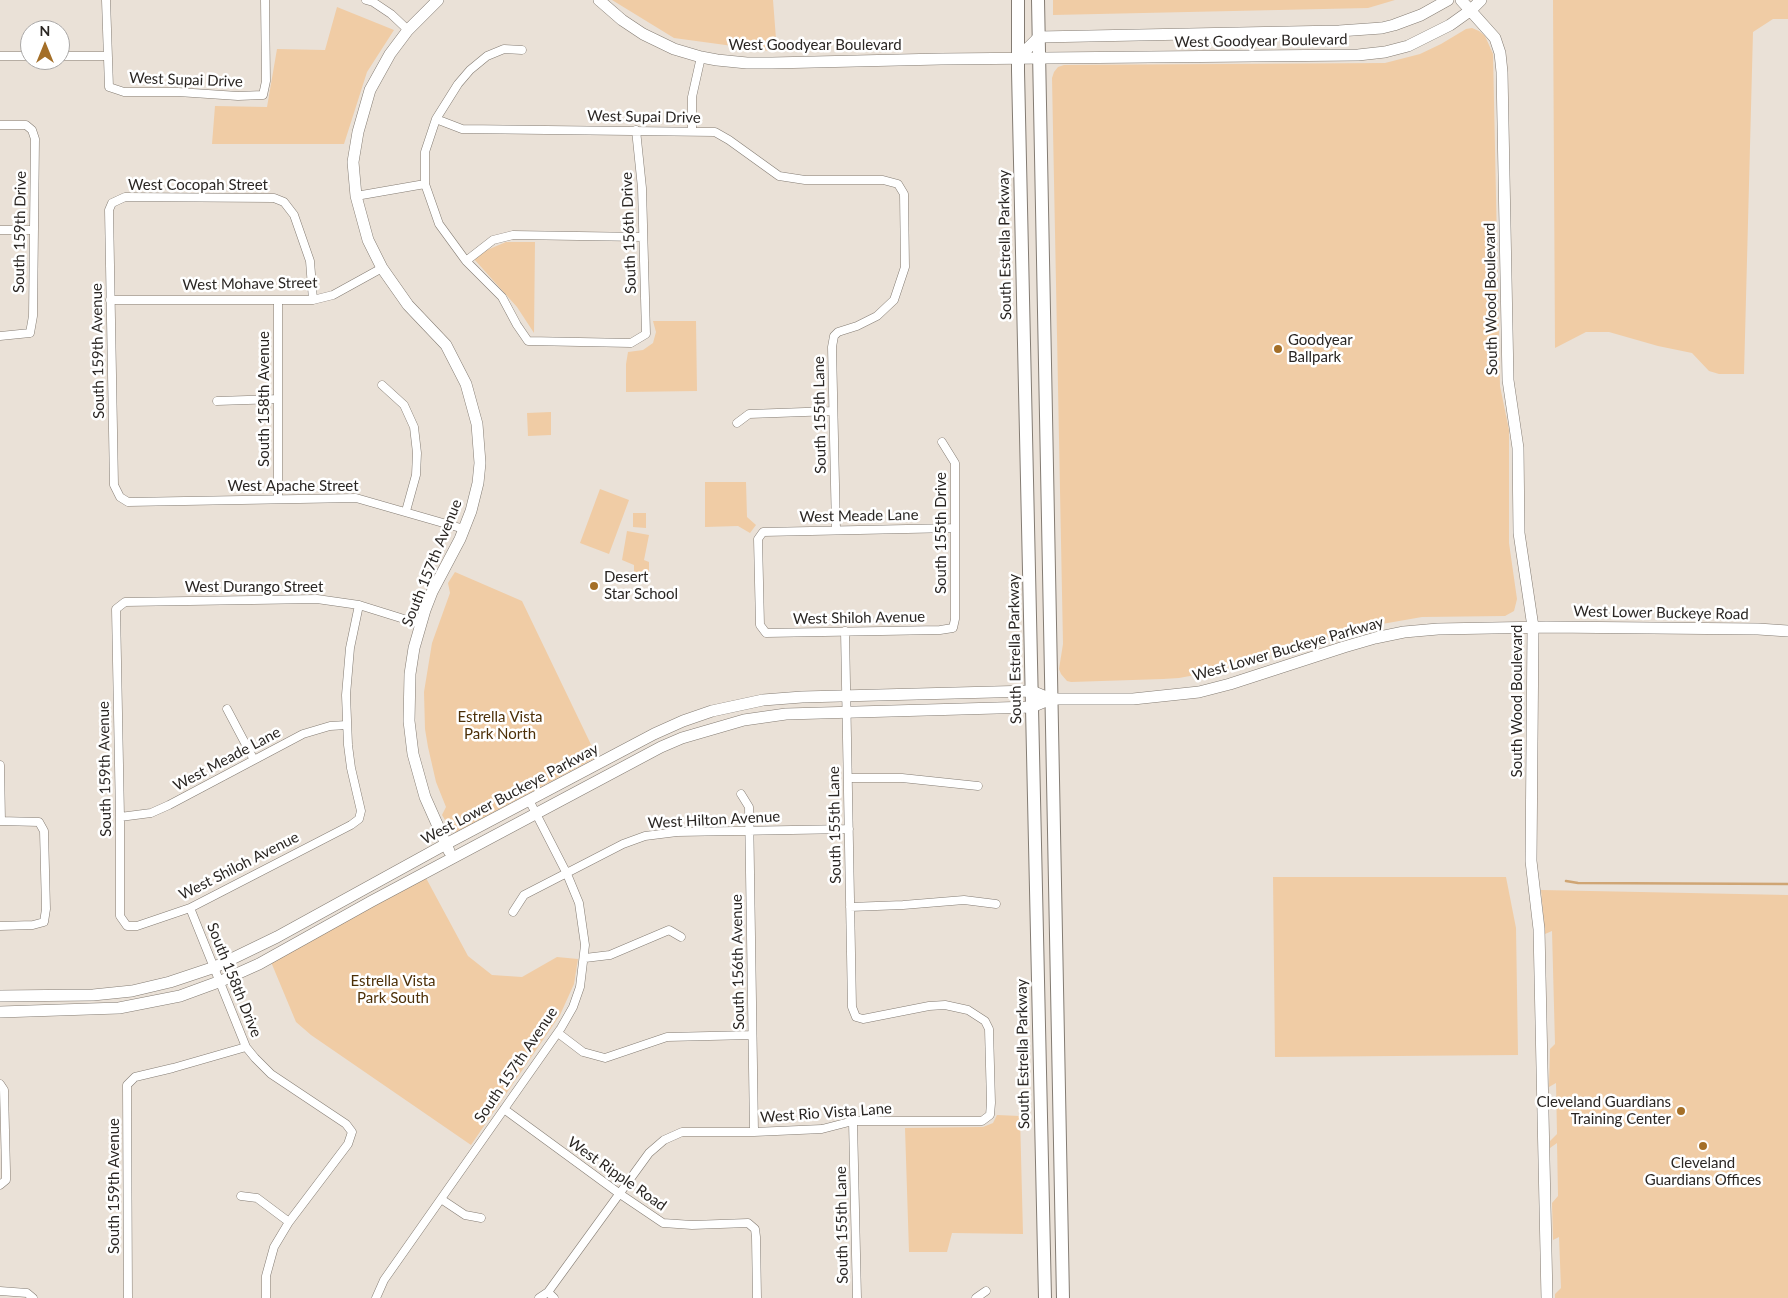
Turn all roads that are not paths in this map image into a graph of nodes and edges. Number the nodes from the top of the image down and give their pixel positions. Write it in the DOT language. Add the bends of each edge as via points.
graph roads {
  1 [pos="106,0"];
  2 [pos="265,0"];
  3 [pos="366,0"];
  4 [pos="438,0"];
  5 [pos="599,0"];
  6 [pos="1018,0"];
  7 [pos="1038,0"];
  8 [pos="1448,0"];
  9 [pos="1461,0"];
  10 [pos="1481,0"];
  11 [pos="1471,10"];
  12 [pos="408,30"];
  13 [pos="1039,37"];
  14 [pos="522,50"];
  15 [pos="0,56"];
  16 [pos="20,56"];
  17 [pos="70,56"];
  18 [pos="107,56"];
  19 [pos="701,57"];
  20 [pos="1018,58"];
  21 [pos="1040,58"];
  22 [pos="436,120"];
  23 [pos="0,125"];
  24 [pos="636,130"];
  25 [pos="692,130"];
  26 [pos="425,184"];
  27 [pos="356,196"];
  28 [pos="112,203"];
  29 [pos="0,230"];
  30 [pos="34,230"];
  31 [pos="643,237"];
  32 [pos="466,261"];
  33 [pos="382,268"];
  34 [pos="110,300"];
  35 [pos="278,300"];
  36 [pos="313,300"];
  37 [pos="838,332"];
  38 [pos="0,336"];
  39 [pos="382,385"];
  40 [pos="278,399"];
  41 [pos="217,401"];
  42 [pos="833,411"];
  43 [pos="736,423"];
  44 [pos="942,442"];
  45 [pos="120,497"];
  46 [pos="278,498"];
  47 [pos="406,511"];
  48 [pos="955,528"];
  49 [pos="464,529"];
  50 [pos="836,530"];
  51 [pos="359,605"];
  52 [pos="116,609"];
  53 [pos="420,624"];
  54 [pos="1533,627"];
  55 [pos="953,628"];
  56 [pos="845,631"];
  57 [pos="1788,631"];
  58 [pos="766,633"];
  59 [pos="1032,691"];
  60 [pos="846,696"];
  61 [pos="1051,700"];
  62 [pos="1032,707"];
  63 [pos="227,710"];
  64 [pos="846,711"];
  65 [pos="347,724"];
  66 [pos="254,760"];
  67 [pos="0,765"];
  68 [pos="848,778"];
  69 [pos="978,786"];
  70 [pos="741,794"];
  71 [pos="529,800"];
  72 [pos="537,814"];
  73 [pos="120,817"];
  74 [pos="1,821"];
  75 [pos="849,829"];
  76 [pos="750,831"];
  77 [pos="446,844"];
  78 [pos="454,859"];
  79 [pos="566,874"];
  80 [pos="996,904"];
  81 [pos="850,907"];
  82 [pos="190,908"];
  83 [pos="513,912"];
  84 [pos="0,926"];
  85 [pos="127,926"];
  86 [pos="682,937"];
  87 [pos="585,958"];
  88 [pos="215,968"];
  89 [pos="221,981"];
  90 [pos="0,996"];
  91 [pos="0,1012"];
  92 [pos="558,1033"];
  93 [pos="752,1035"];
  94 [pos="246,1047"];
  95 [pos="0,1084"];
  96 [pos="504,1109"];
  97 [pos="990,1116"];
  98 [pos="853,1121"];
  99 [pos="754,1132"];
  100 [pos="3,1183"];
  101 [pos="620,1194"];
  102 [pos="241,1196"];
  103 [pos="441,1199"];
  104 [pos="481,1218"];
  105 [pos="289,1222"];
  106 [pos="0,1291"];
  107 [pos="986,1291"];
  108 [pos="551,1295"];
  109 [pos="33,1298"];
  110 [pos="128,1298"];
  111 [pos="266,1298"];
  112 [pos="376,1298"];
  113 [pos="539,1298"];
  114 [pos="758,1298"];
  115 [pos="858,1298"];
  116 [pos="976,1298"];
  117 [pos="1045,1298"];
  118 [pos="1063,1298"];
  119 [pos="1547,1298"];
  1 -- 18 [label="street"];
  2 -- 18 [label="street, West Supai Drive" via="266,81 263,95 124,92 109,87"];
  3 -- 12 [label="street" via="391,14"];
  4 -- 12 [label="street, South 157th Avenue"];
  5 -- 19 [label="street, West Goodyear Boulevard" via="643,34 674,49"];
  6 -- 20 [label="main road, South Estrella Parkway"];
  7 -- 13 [label="main road"];
  8 -- 13 [label="street, West Goodyear Boulevard" via="1410,20 1369,30"];
  9 -- 11 [label="street, South Wood Boulevard"];
  10 -- 11 [label="street, West Goodyear Boulevard"];
  11 -- 21 [label="street, West Goodyear Boulevard" via="1433,35 1385,52 1358,55"];
  11 -- 54 [label="street, South Wood Boulevard" via="1495,38 1500,58 1508,380 1518,448 1519,533"];
  12 -- 27 [label="street, South 157th Avenue" via="370,90 353,162"];
  13 -- 20 [label="street"];
  13 -- 21 [label="main road"];
  14 -- 22 [label="street" via="504,49 487,56 458,84"];
  15 -- 16 [label="street"];
  17 -- 18 [label="street"];
  19 -- 20 [label="street, West Goodyear Boulevard" via="740,63"];
  19 -- 25 [label="street" via="692,97"];
  20 -- 21 [label="street, West Goodyear Boulevard"];
  20 -- 59 [label="main road, South Estrella Parkway"];
  21 -- 61 [label="main road"];
  22 -- 24 [label="street, West Supai Drive" via="462,129"];
  22 -- 26 [label="street" via="425,152"];
  23 -- 30 [label="street, South 159th Drive" via="26,125 32,130 35,140"];
  24 -- 25 [label="street, West Supai Drive"];
  24 -- 31 [label="street, South 156th Drive"];
  25 -- 37 [label="street, West Supai Drive" via="715,132 779,176 805,180 884,180 898,184 904,194 905,267 894,300 877,316"];
  26 -- 27 [label="street"];
  26 -- 32 [label="street" via="438,224"];
  27 -- 33 [label="street, South 157th Avenue" via="368,240"];
  28 -- 34 [label="street, South 159th Avenue" via="109,210"];
  28 -- 36 [label="street, West Cocopah Street" via="125,197 274,198 284,202 294,215 310,261"];
  29 -- 30 [label="street"];
  30 -- 38 [label="street, South 159th Drive" via="30,333"];
  31 -- 32 [label="street" via="513,235 493,240"];
  31 -- 32 [label="street, South 156th Drive" via="646,334 631,343 528,341 502,297"];
  33 -- 36 [label="street, West Mohave Street" via="333,295"];
  33 -- 49 [label="street, South 157th Avenue" via="408,305 446,346 470,394 477,424 480,463 476,492"];
  34 -- 35 [label="street, West Mohave Street"];
  34 -- 45 [label="street, South 159th Avenue" via="114,485"];
  35 -- 36 [label="street, West Mohave Street"];
  35 -- 40 [label="street, South 158th Avenue"];
  37 -- 42 [label="street, South 155th Lane" via="832,347"];
  39 -- 47 [label="street" via="404,405 414,427 416,475"];
  40 -- 41 [label="street"];
  40 -- 46 [label="street, South 158th Avenue"];
  42 -- 43 [label="street" via="749,414"];
  42 -- 50 [label="street, South 155th Lane"];
  44 -- 48 [label="street, South 155th Drive" via="955,463"];
  45 -- 46 [label="street, West Apache Street" via="128,502"];
  46 -- 47 [label="street, West Apache Street" via="356,498"];
  47 -- 49 [label="street, West Apache Street"];
  48 -- 50 [label="street, West Meade Lane"];
  48 -- 55 [label="street, South 155th Drive"];
  49 -- 53 [label="street, South 157th Avenue" via="432,592"];
  50 -- 58 [label="street, West Meade Lane" via="763,532 758,539 760,624"];
  51 -- 52 [label="street, West Durango Street" via="318,599 125,602"];
  51 -- 53 [label="street, West Durango Street"];
  51 -- 65 [label="street" via="347,670"];
  52 -- 73 [label="street, South 159th Avenue"];
  53 -- 77 [label="street, South 157th Avenue" via="410,674 410,736 420,782"];
  54 -- 57 [label="street, West Lower Buckeye Road"];
  54 -- 61 [label="street, West Lower Buckeye Parkway" via="1404,632 1199,692"];
  54 -- 119 [label="street, South Wood Boulevard" via="1531,861 1539,929"];
  55 -- 56 [label="street, West Shiloh Avenue"];
  56 -- 58 [label="street, West Shiloh Avenue"];
  56 -- 60 [label="street, South 155th Lane"];
  59 -- 60 [label="street, West Lower Buckeye Parkway"];
  59 -- 61 [label="street, West Lower Buckeye Parkway"];
  59 -- 62 [label="main road, South Estrella Parkway"];
  60 -- 64 [label="street, South 155th Lane"];
  60 -- 71 [label="street, West Lower Buckeye Parkway" via="763,700 712,711 654,734"];
  61 -- 62 [label="street, West Lower Buckeye Parkway"];
  61 -- 118 [label="main road"];
  62 -- 64 [label="street, West Lower Buckeye Parkway"];
  62 -- 117 [label="main road, South Estrella Parkway"];
  63 -- 66 [label="street"];
  64 -- 68 [label="street, South 155th Lane"];
  64 -- 72 [label="street, West Lower Buckeye Parkway" via="767,716 718,726 682,738"];
  65 -- 66 [label="street, West Meade Lane" via="303,734"];
  65 -- 82 [label="street, West Shiloh Avenue" via="360,819"];
  66 -- 73 [label="street, West Meade Lane" via="151,814"];
  67 -- 74 [label="street"];
  68 -- 69 [label="street" via="902,778"];
  68 -- 75 [label="street, South 155th Lane"];
  70 -- 76 [label="street, South 156th Avenue" via="749,807"];
  71 -- 72 [label="street, South 157th Avenue"];
  71 -- 77 [label="street, West Lower Buckeye Parkway"];
  72 -- 78 [label="street, West Lower Buckeye Parkway"];
  72 -- 79 [label="street, South 157th Avenue"];
  73 -- 85 [label="street, South 159th Avenue" via="120,916"];
  74 -- 84 [label="street" via="39,822 44,831 46,909 44,922"];
  75 -- 76 [label="street, West Hilton Avenue"];
  75 -- 81 [label="street, South 155th Lane"];
  76 -- 79 [label="street, West Hilton Avenue" via="645,836"];
  76 -- 93 [label="street, South 156th Avenue"];
  77 -- 78 [label="street, South 157th Avenue"];
  77 -- 88 [label="street, West Lower Buckeye Parkway"];
  78 -- 89 [label="street, West Lower Buckeye Parkway" via="259,964"];
  79 -- 83 [label="street, West Hilton Avenue" via="524,895"];
  79 -- 87 [label="street, South 157th Avenue" via="582,916"];
  80 -- 81 [label="street" via="944,900"];
  81 -- 97 [label="street, South 155th Lane" via="852,1007 856,1017 863,1019 945,1005 968,1010 985,1021 989,1030"];
  82 -- 85 [label="street, West Shiloh Avenue" via="137,926"];
  82 -- 88 [label="street, South 158th Drive"];
  86 -- 87 [label="street" via="669,930 610,955"];
  87 -- 92 [label="street, South 157th Avenue" via="577,997"];
  88 -- 89 [label="street, South 158th Drive"];
  88 -- 90 [label="street, West Lower Buckeye Parkway" via="132,991 93,995"];
  89 -- 91 [label="street, West Lower Buckeye Parkway" via="180,996 119,1008"];
  89 -- 94 [label="street, South 158th Drive"];
  92 -- 93 [label="street" via="583,1052 605,1058 667,1037"];
  92 -- 96 [label="street, South 157th Avenue"];
  93 -- 99 [label="street, South 156th Avenue"];
  94 -- 105 [label="street, South 158th Drive" via="271,1074 346,1124 352,1132 348,1144"];
  94 -- 110 [label="street, South 159th Avenue" via="135,1076 127,1085"];
  95 -- 100 [label="street" via="4,1090"];
  96 -- 101 [label="street, West Ripple Road"];
  96 -- 103 [label="street, South 157th Avenue"];
  97 -- 98 [label="street, West Rio Vista Lane" via="982,1120"];
  98 -- 99 [label="street, West Rio Vista Lane" via="822,1129"];
  98 -- 115 [label="street, South 155th Lane"];
  99 -- 101 [label="street" via="682,1132 664,1140 649,1153"];
  101 -- 108 [label="street"];
  101 -- 114 [label="street, West Ripple Road" via="663,1223 748,1223 755,1229"];
  102 -- 105 [label="street" via="257,1198"];
  103 -- 104 [label="street" via="465,1215"];
  103 -- 112 [label="street, South 157th Avenue" via="384,1280"];
  105 -- 111 [label="street" via="274,1247 266,1276"];
  106 -- 109 [label="street" via="27,1293"];
  107 -- 116 [label="street"];
  108 -- 113 [label="street"];
}
